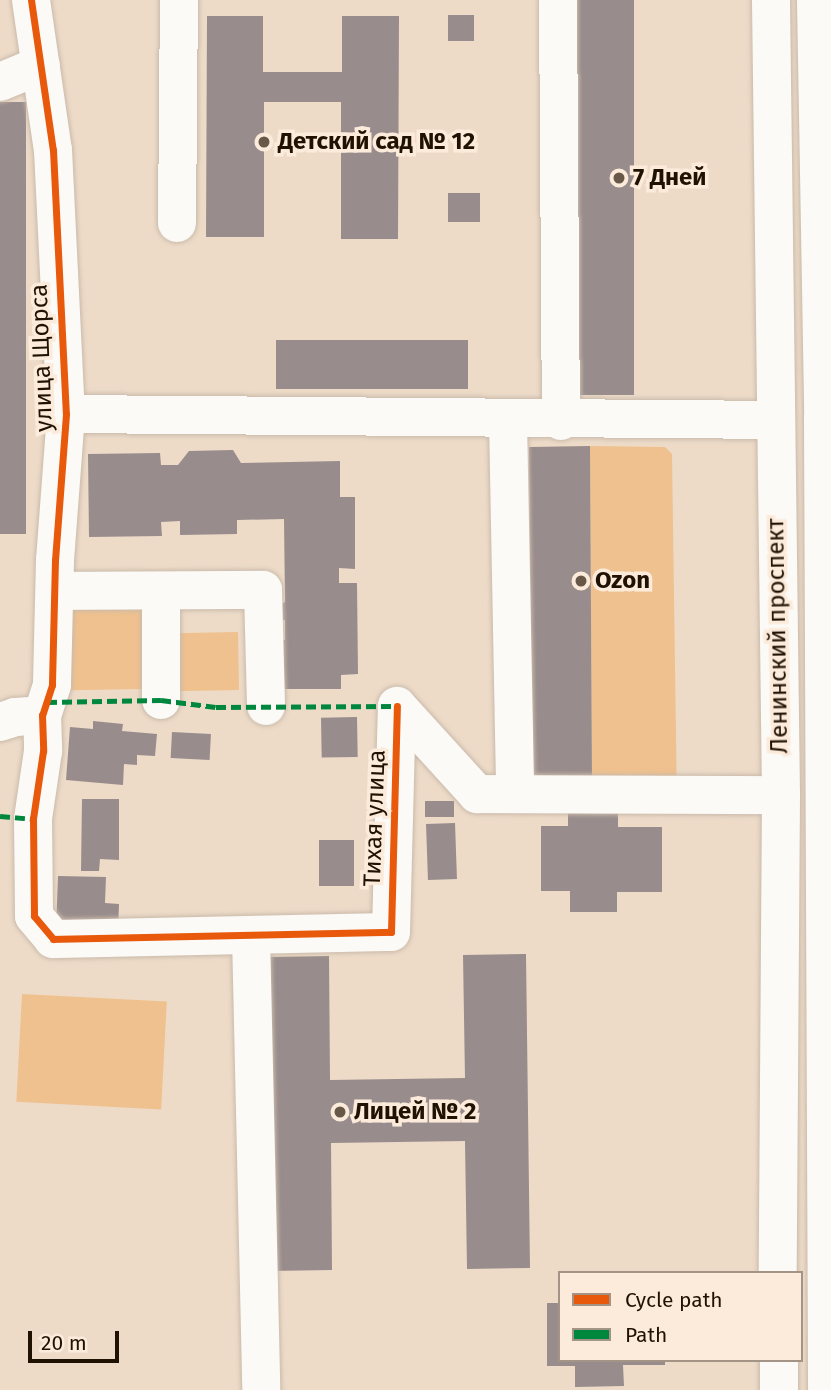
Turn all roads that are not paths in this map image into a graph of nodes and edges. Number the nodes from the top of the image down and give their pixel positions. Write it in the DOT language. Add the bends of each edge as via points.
graph roads {
  1 [pos="31,0"];
  2 [pos="179,0"];
  3 [pos="558,0"];
  4 [pos="771,0"];
  5 [pos="821,21"];
  6 [pos="41,65"];
  7 [pos="0,82"];
  8 [pos="177,223"];
  9 [pos="66,414"];
  10 [pos="508,420"];
  11 [pos="775,420"];
  12 [pos="561,421"];
  13 [pos="56,591"];
  14 [pos="161,591"];
  15 [pos="161,700"];
  16 [pos="265,706"];
  17 [pos="42,715"];
  18 [pos="0,722"];
  19 [pos="515,794"];
  20 [pos="781,795"];
  21 [pos="251,935"];
  22 [pos="778,1271"];
  23 [pos="779,1362"];
  24 [pos="261,1390"];
  25 [pos="779,1390"];
  26 [pos="827,1390"];
  1 -- 6 [label="main road, улица Щорса"];
  2 -- 8 [label="main road"];
  3 -- 12 [label="main road"];
  4 -- 11 [label="main road, Ленинский проспект"];
  5 -- 26 [label="main road, Ленинский проспект"];
  6 -- 7 [label="main road"];
  6 -- 9 [label="main road, улица Щорса" via="53,150"];
  9 -- 10 [label="main road"];
  9 -- 13 [label="main road, улица Щорса"];
  10 -- 12 [label="main road"];
  10 -- 19 [label="main road"];
  11 -- 12 [label="main road"];
  11 -- 20 [label="main road, Ленинский проспект"];
  13 -- 14 [label="main road"];
  13 -- 17 [label="main road, улица Щорса" via="52,685"];
  14 -- 15 [label="main road"];
  14 -- 16 [label="main road" via="263,590"];
  17 -- 18 [label="main road"];
  17 -- 21 [label="main road, улица Щорса" via="43,751 33,819 34,916 53,939"];
  19 -- 20 [label="main road"];
  19 -- 21 [label="main road, Тихая улица" via="477,794 397,706 391,932"];
  20 -- 22 [label="main road, Ленинский проспект"];
  21 -- 24 [label="main road"];
  23 -- 25 [label="main road"];
}
